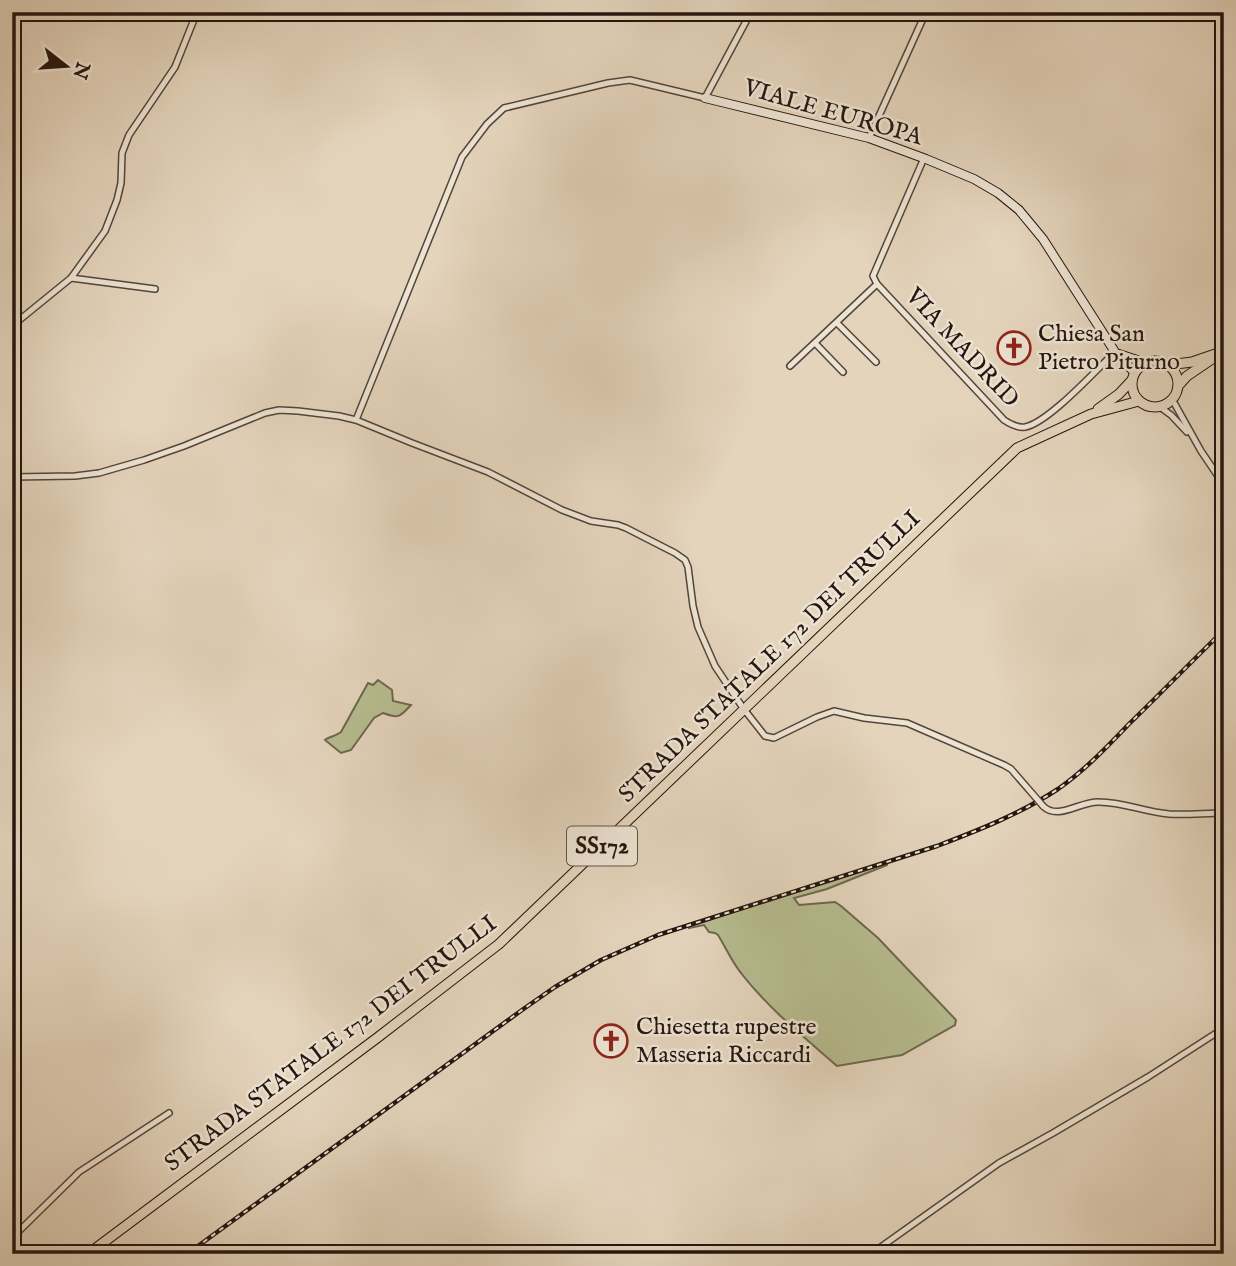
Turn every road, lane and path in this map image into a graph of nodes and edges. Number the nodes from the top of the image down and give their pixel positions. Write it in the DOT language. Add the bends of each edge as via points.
graph roads {
  1 [pos="197,12"];
  2 [pos="751,12"];
  3 [pos="926,12"];
  4 [pos="705,98"];
  5 [pos="869,138"];
  6 [pos="924,158"];
  7 [pos="71,278"];
  8 [pos="877,284"];
  9 [pos="155,289"];
  10 [pos="836,323"];
  11 [pos="12,326"];
  12 [pos="815,343"];
  13 [pos="1224,351"];
  14 [pos="1115,352"];
  15 [pos="876,362"];
  16 [pos="1146,363"];
  17 [pos="1168,365"];
  18 [pos="790,366"];
  19 [pos="843,372"];
  20 [pos="1133,377"];
  21 [pos="1178,386"];
  22 [pos="1172,399"];
  23 [pos="1139,401"];
  24 [pos="1160,407"];
  25 [pos="1091,414"];
  26 [pos="356,420"];
  27 [pos="1194,439"];
  28 [pos="12,477"];
  29 [pos="1224,485"];
  30 [pos="743,708"];
  31 [pos="1224,813"];
  32 [pos="1224,1028"];
  33 [pos="169,1113"];
  34 [pos="12,1238"];
  35 [pos="88,1254"];
  36 [pos="871,1254"];
  1 -- 7 [label="street" via="175,67 121,153 121,183 105,231"];
  2 -- 4 [label="street"];
  3 -- 5 [label="street"];
  4 -- 5 [label="street, VIALE EUROPA"];
  4 -- 26 [label="street" via="630,80 504,108 463,157"];
  5 -- 6 [label="street, VIALE EUROPA"];
  6 -- 8 [label="street" via="874,271"];
  6 -- 14 [label="street, VIALE EUROPA" via="974,179 1019,210 1043,239"];
  7 -- 9 [label="street"];
  7 -- 11 [label="street"];
  8 -- 10 [label="street"];
  8 -- 14 [label="street, VIA MADRID" via="1010,425 1025,427 1049,415"];
  10 -- 12 [label="street"];
  10 -- 15 [label="street"];
  12 -- 18 [label="street"];
  12 -- 19 [label="street"];
  13 -- 17 [label="main road"];
  13 -- 21 [label="main road"];
  14 -- 16 [label="street"];
  14 -- 20 [label="street, VIALE EUROPA"];
  16 -- 17 [label="main road"];
  16 -- 20 [label="main road"];
  17 -- 21 [label="main road"];
  20 -- 23 [label="main road"];
  20 -- 25 [label="main road, STRADA STATALE 172 DEI TRULLI" via="1119,394"];
  21 -- 22 [label="main road"];
  22 -- 24 [label="main road"];
  22 -- 27 [label="street"];
  23 -- 24 [label="main road"];
  23 -- 25 [label="main road, STRADA STATALE 172 DEI TRULLI"];
  24 -- 27 [label="street"];
  25 -- 30 [label="main road, STRADA STATALE 172 DEI TRULLI / SS172" via="1017,448"];
  26 -- 28 [label="street" via="279,410 99,473"];
  26 -- 30 [label="street" via="488,472 562,510 626,528 685,560 702,637"];
  27 -- 29 [label="street"];
  30 -- 31 [label="street, bridge" via="770,738 834,711 907,723 1011,769 1051,812 1098,802 1169,814"];
  30 -- 35 [label="main road, STRADA STATALE 172 DEI TRULLI / SS172" via="491,951"];
  32 -- 36 [label="street" via="999,1163"];
  33 -- 34 [label="street" via="79,1172"];
}
